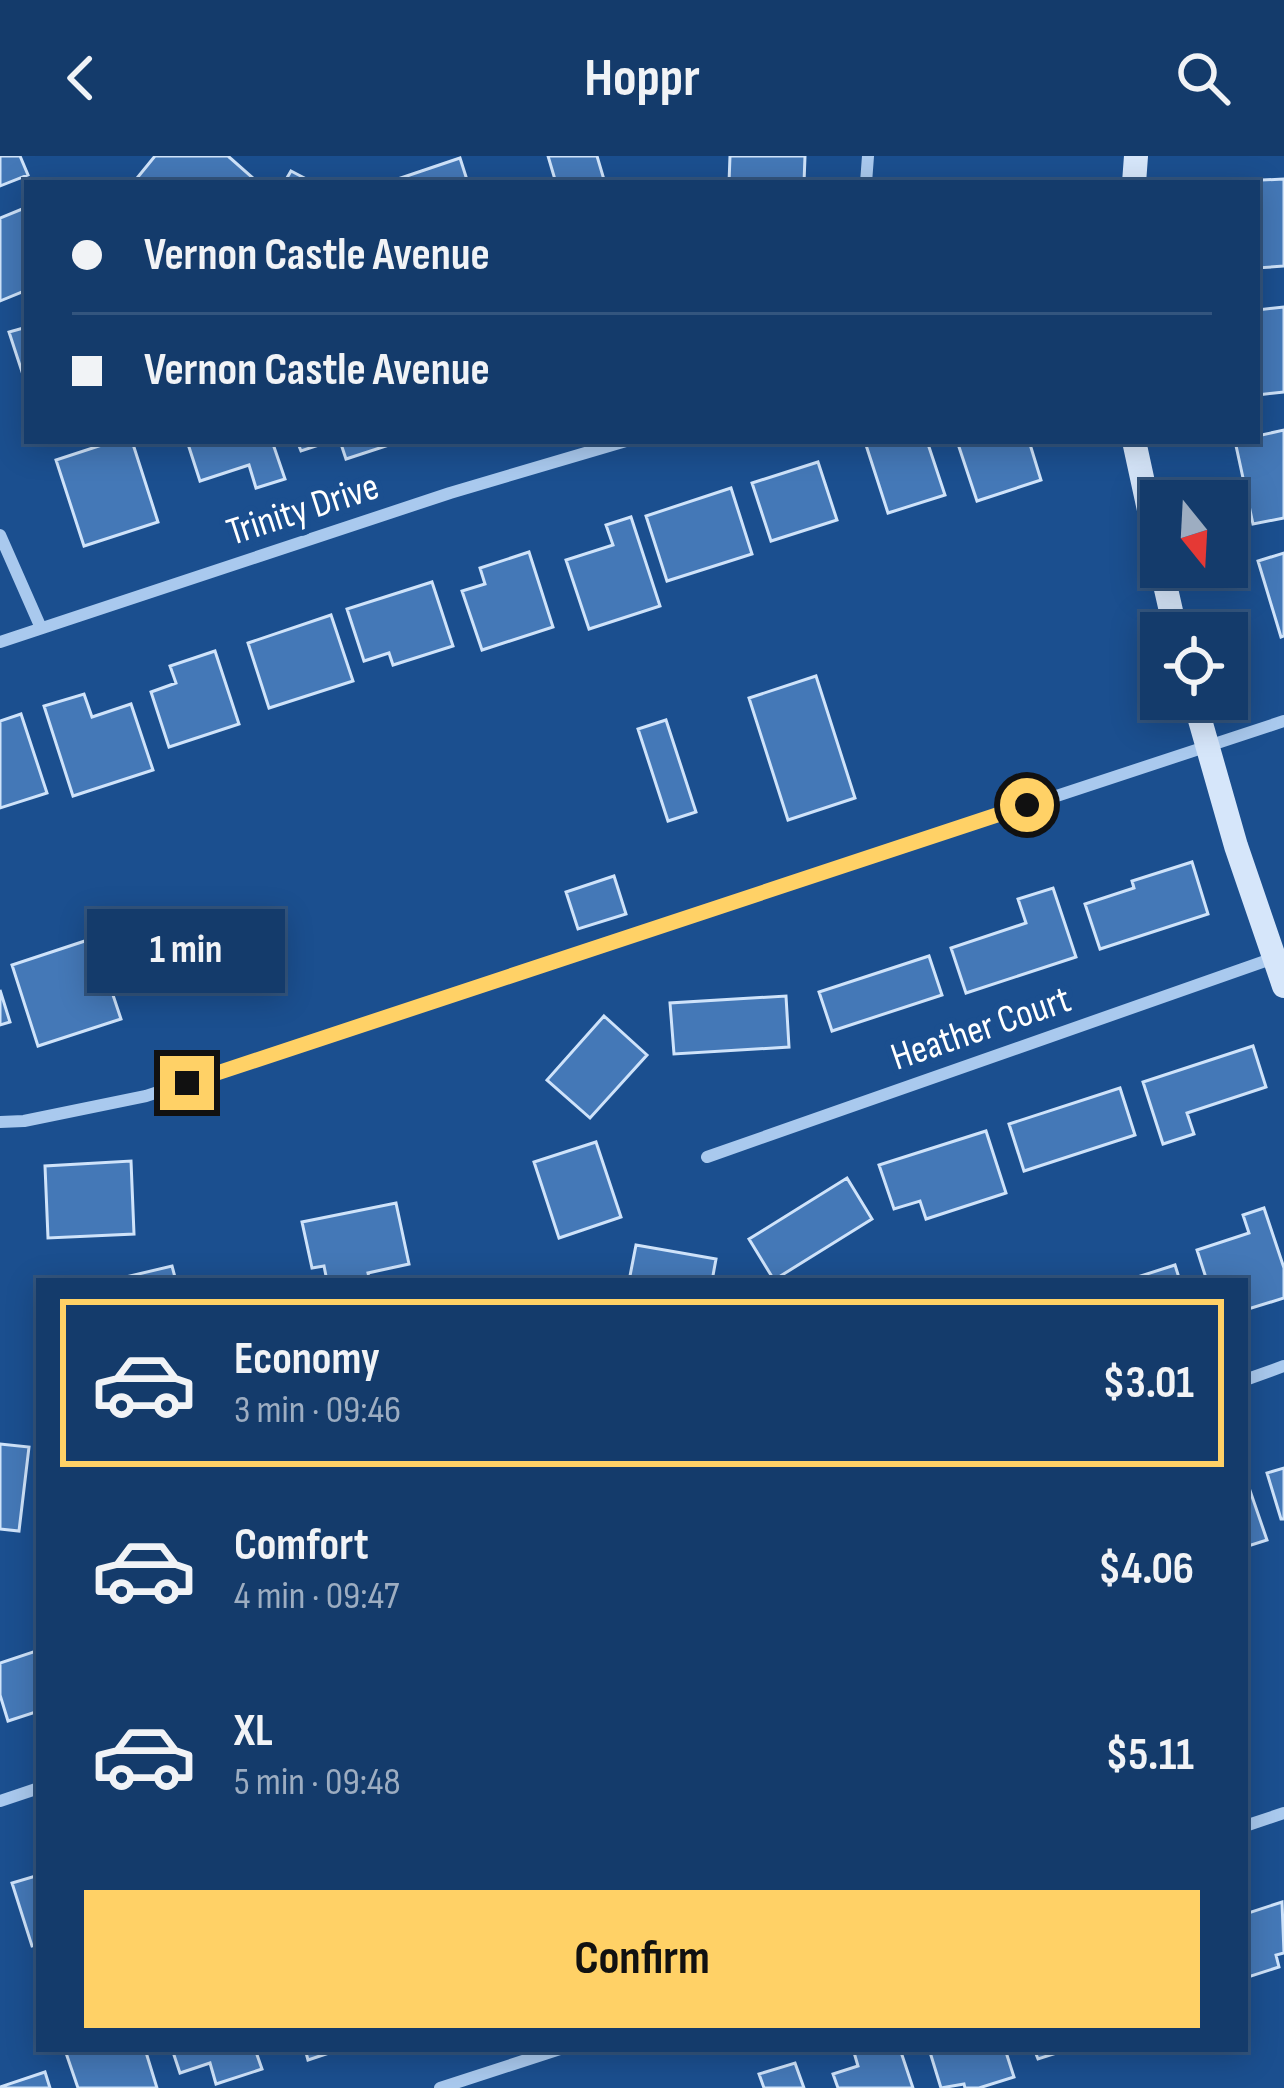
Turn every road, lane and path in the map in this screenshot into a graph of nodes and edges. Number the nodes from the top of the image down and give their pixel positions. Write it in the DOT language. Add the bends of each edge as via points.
graph roads {
  1 [pos="616,444"];
  2 [pos="1135,444"];
  3 [pos="1142,480"];
  4 [pos="0,535"];
  5 [pos="41,628"];
  6 [pos="0,642"];
  7 [pos="1200,720"];
  8 [pos="1284,722"];
  9 [pos="1208,747"];
  10 [pos="1275,958"];
  11 [pos="1284,986"];
  12 [pos="0,1122"];
  13 [pos="707,1157"];
  14 [pos="1284,1366"];
  15 [pos="1248,1379"];
  16 [pos="36,1789"];
  17 [pos="0,1801"];
  18 [pos="1284,1814"];
  19 [pos="1248,1825"];
  20 [pos="551,2052"];
  21 [pos="440,2088"];
  1 -- 5 [label="street, Trinity Drive"];
  2 -- 3 [label="main road"];
  4 -- 5 [label="street"];
  5 -- 6 [label="street, Trinity Drive"];
  7 -- 9 [label="main road"];
  8 -- 9 [label="street"];
  9 -- 10 [label="main road"];
  9 -- 12 [label="street" via="146,1096"];
  10 -- 11 [label="main road"];
  10 -- 13 [label="street, Heather Court"];
  14 -- 15 [label="street"];
  16 -- 17 [label="street"];
  18 -- 19 [label="street"];
  20 -- 21 [label="street"];
}
